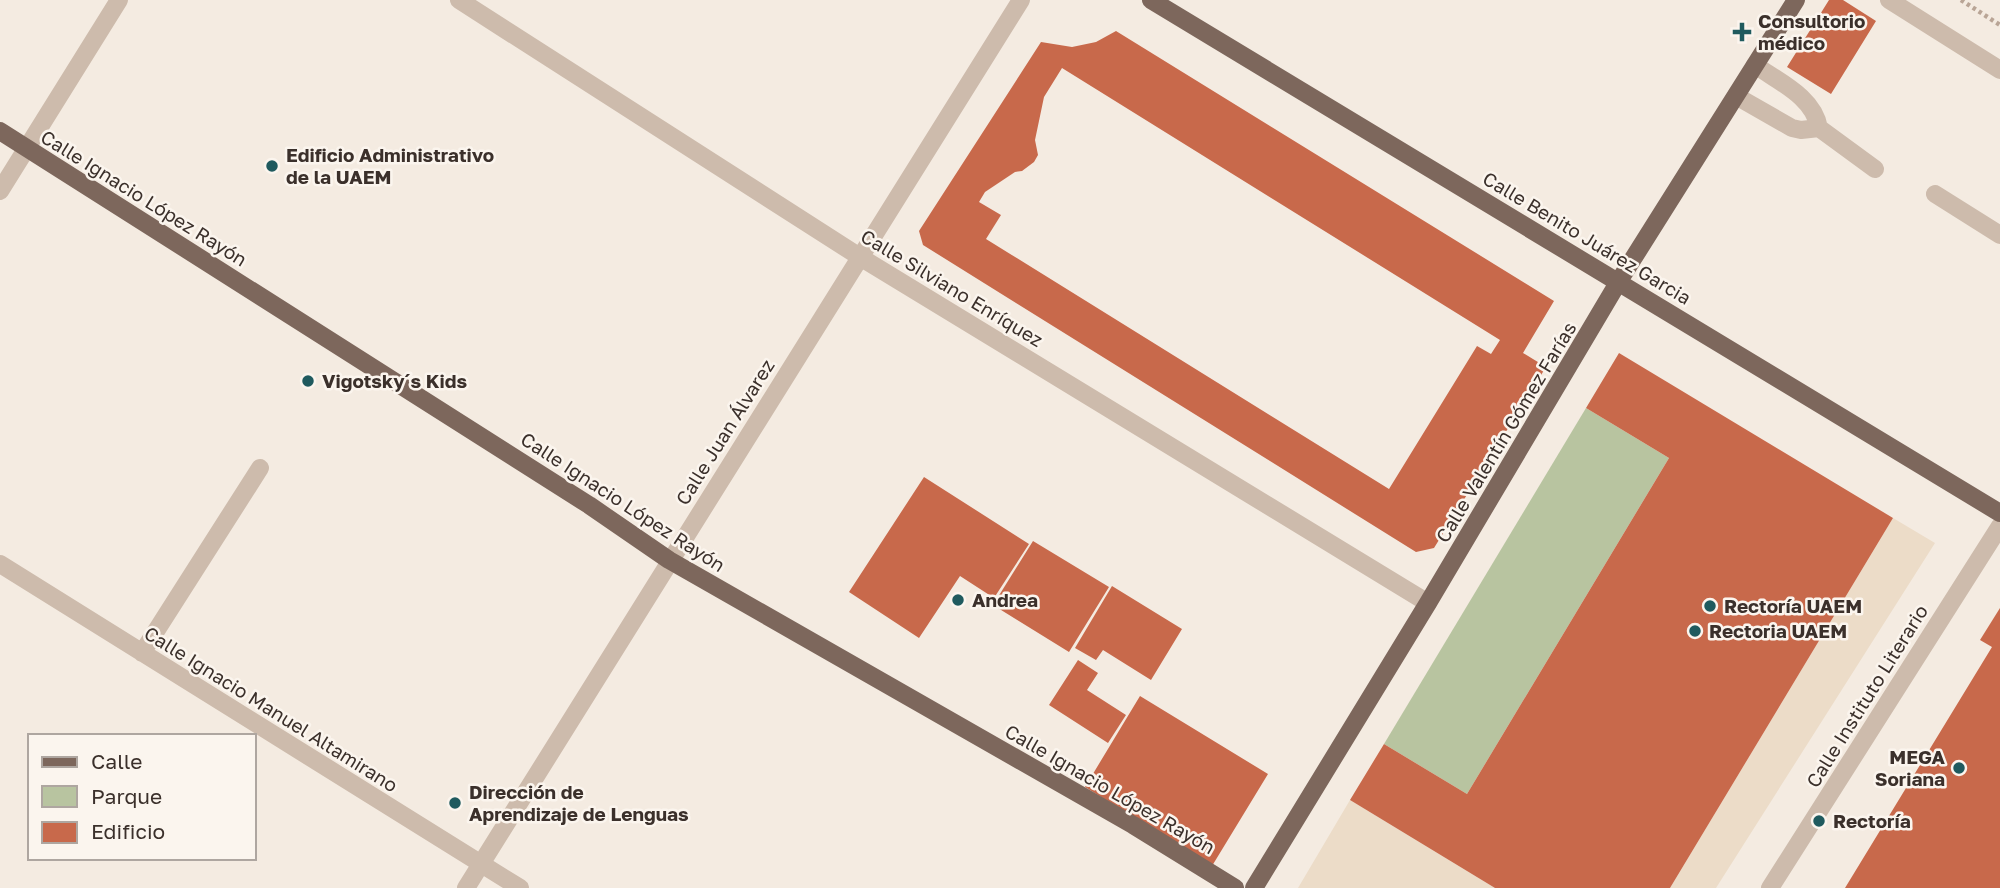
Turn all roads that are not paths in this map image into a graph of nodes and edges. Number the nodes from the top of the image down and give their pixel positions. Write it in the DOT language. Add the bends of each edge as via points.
graph roads {
  1 [pos="119,0"];
  2 [pos="459,0"];
  3 [pos="1021,0"];
  4 [pos="1151,0"];
  5 [pos="1796,0"];
  6 [pos="1889,0"];
  7 [pos="1755,65"];
  8 [pos="2000,70"];
  9 [pos="1736,96"];
  10 [pos="1819,128"];
  11 [pos="0,131"];
  12 [pos="27,148"];
  13 [pos="1875,169"];
  14 [pos="0,191"];
  15 [pos="1935,194"];
  16 [pos="2000,235"];
  17 [pos="860,257"];
  18 [pos="1619,281"];
  19 [pos="260,468"];
  20 [pos="2000,513"];
  21 [pos="2000,526"];
  22 [pos="669,560"];
  23 [pos="0,564"];
  24 [pos="1428,603"];
  25 [pos="142,653"];
  26 [pos="481,865"];
  27 [pos="466,888"];
  28 [pos="520,888"];
  29 [pos="1235,888"];
  30 [pos="1254,888"];
  31 [pos="1770,888"];
  1 -- 12 [label="street"];
  2 -- 17 [label="street, Calle Silviano Enríquez"];
  3 -- 17 [label="street, Calle Juan Álvarez"];
  4 -- 18 [label="main road, Calle Benito Juárez Garcia"];
  5 -- 7 [label="main road, Calle Valentín Gómez Farías"];
  6 -- 8 [label="street"];
  7 -- 9 [label="main road, Calle Valentín Gómez Farías"];
  7 -- 10 [label="street" via="1810,106"];
  9 -- 10 [label="street" via="1792,128"];
  9 -- 18 [label="main road, Calle Valentín Gómez Farías"];
  10 -- 13 [label="street"];
  11 -- 12 [label="main road, Calle Ignacio López Rayón"];
  12 -- 14 [label="street"];
  12 -- 22 [label="main road, Calle Ignacio López Rayón"];
  15 -- 16 [label="street"];
  17 -- 22 [label="street, Calle Juan Álvarez"];
  17 -- 24 [label="street, Calle Silviano Enríquez"];
  18 -- 20 [label="main road, Calle Benito Juárez Garcia"];
  18 -- 24 [label="main road, Calle Valentín Gómez Farías"];
  19 -- 25 [label="street"];
  21 -- 31 [label="street, Calle Instituto Literario"];
  22 -- 26 [label="street, Calle Juan Álvarez"];
  22 -- 29 [label="main road, Calle Ignacio López Rayón"];
  23 -- 25 [label="street, Calle Ignacio Manuel Altamirano"];
  24 -- 30 [label="main road, Calle Valentín Gómez Farías"];
  25 -- 26 [label="street, Calle Ignacio Manuel Altamirano"];
  26 -- 27 [label="street, Calle Juan Álvarez"];
  26 -- 28 [label="street, Calle Ignacio Manuel Altamirano"];
}
